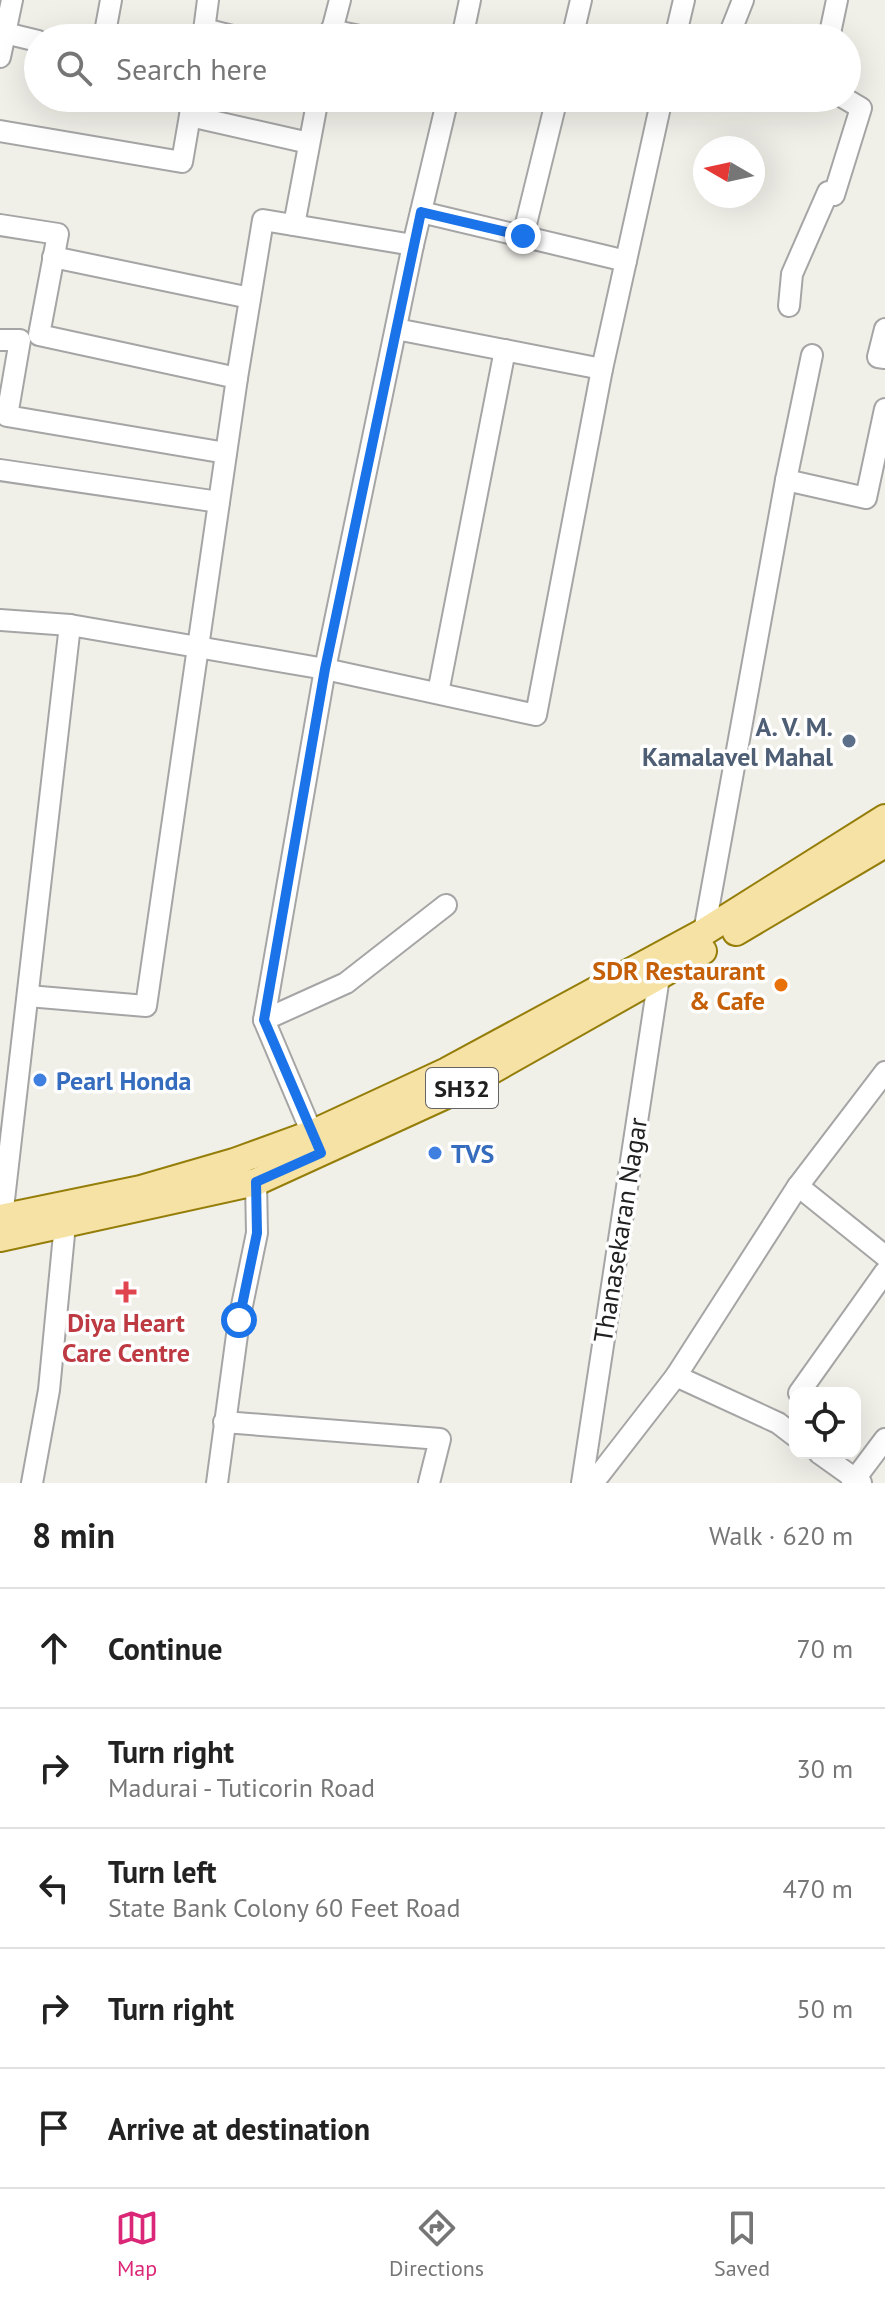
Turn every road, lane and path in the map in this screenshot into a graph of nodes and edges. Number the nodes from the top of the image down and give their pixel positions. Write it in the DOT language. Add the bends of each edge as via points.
graph roads {
  1 [pos="12,0"];
  2 [pos="111,0"];
  3 [pos="208,0"];
  4 [pos="340,0"];
  5 [pos="470,0"];
  6 [pos="581,0"];
  7 [pos="684,0"];
  8 [pos="743,0"];
  9 [pos="837,0"];
  10 [pos="107,24"];
  11 [pos="204,24"];
  12 [pos="333,24"];
  13 [pos="465,24"];
  14 [pos="575,24"];
  15 [pos="678,24"];
  16 [pos="734,24"];
  17 [pos="832,24"];
  18 [pos="5,33"];
  19 [pos="24,38"];
  20 [pos="0,57"];
  21 [pos="191,112"];
  22 [pos="208,112"];
  23 [pos="315,112"];
  24 [pos="445,112"];
  25 [pos="554,112"];
  26 [pos="659,112"];
  27 [pos="860,112"];
  28 [pos="0,131"];
  29 [pos="309,143"];
  30 [pos="421,212"];
  31 [pos="0,225"];
  32 [pos="294,225"];
  33 [pos="523,236"];
  34 [pos="413,245"];
  35 [pos="53,257"];
  36 [pos="626,261"];
  37 [pos="250,298"];
  38 [pos="789,306"];
  39 [pos="396,329"];
  40 [pos="885,329"];
  41 [pos="20,338"];
  42 [pos="505,350"];
  43 [pos="812,355"];
  44 [pos="885,358"];
  45 [pos="602,369"];
  46 [pos="237,378"];
  47 [pos="885,409"];
  48 [pos="226,453"];
  49 [pos="0,470"];
  50 [pos="786,480"];
  51 [pos="219,502"];
  52 [pos="0,620"];
  53 [pos="70,625"];
  54 [pos="198,647"];
  55 [pos="325,669"];
  56 [pos="438,693"];
  57 [pos="885,818"];
  58 [pos="885,844"];
  59 [pos="446,905"];
  60 [pos="704,932"];
  61 [pos="659,977"];
  62 [pos="28,996"];
  63 [pos="264,1020"];
  64 [pos="885,1072"];
  65 [pos="316,1143"];
  66 [pos="256,1182"];
  67 [pos="798,1186"];
  68 [pos="1,1224"];
  69 [pos="65,1224"];
  70 [pos="885,1256"];
  71 [pos="885,1272"];
  72 [pos="676,1376"];
  73 [pos="803,1387"];
  74 [pos="789,1407"];
  75 [pos="224,1422"];
  76 [pos="778,1423"];
  77 [pos="789,1431"];
  78 [pos="885,1439"];
  79 [pos="827,1459"];
  80 [pos="595,1482"];
  81 [pos="856,1482"];
  82 [pos="32,1483"];
  83 [pos="217,1483"];
  84 [pos="429,1483"];
  1 -- 18 [label="street"];
  2 -- 10 [label="street"];
  3 -- 11 [label="street"];
  4 -- 12 [label="street"];
  5 -- 13 [label="street"];
  6 -- 14 [label="street"];
  7 -- 15 [label="street"];
  8 -- 16 [label="street"];
  9 -- 17 [label="street"];
  18 -- 19 [label="street"];
  18 -- 20 [label="street"];
  21 -- 28 [label="street" via="182,162"];
  22 -- 29 [label="street"];
  23 -- 29 [label="street"];
  24 -- 30 [label="street"];
  25 -- 33 [label="street"];
  26 -- 36 [label="street"];
  27 -- 38 [label="street" via="834,195 828,192 792,274"];
  29 -- 32 [label="street"];
  30 -- 33 [label="street"];
  30 -- 34 [label="street"];
  31 -- 35 [label="street" via="58,234"];
  32 -- 34 [label="street"];
  32 -- 37 [label="street" via="263,220"];
  33 -- 36 [label="street"];
  34 -- 39 [label="street"];
  35 -- 37 [label="street"];
  35 -- 41 [label="street"];
  36 -- 45 [label="street"];
  37 -- 46 [label="street"];
  39 -- 42 [label="street"];
  39 -- 55 [label="street"];
  40 -- 44 [label="street" via="878,357"];
  41 -- 46 [label="street"];
  41 -- 48 [label="street" via="7,416"];
  42 -- 45 [label="street"];
  42 -- 56 [label="street"];
  43 -- 50 [label="street"];
  45 -- 56 [label="street" via="536,715"];
  46 -- 48 [label="street"];
  47 -- 50 [label="street" via="866,498"];
  48 -- 51 [label="street"];
  49 -- 51 [label="street"];
  50 -- 60 [label="street"];
  51 -- 54 [label="street"];
  52 -- 53 [label="street"];
  53 -- 54 [label="street"];
  53 -- 62 [label="street"];
  54 -- 55 [label="street"];
  54 -- 62 [label="street" via="146,1006"];
  55 -- 56 [label="street"];
  55 -- 63 [label="street"];
  57 -- 60 [label="main road, SH32"];
  58 -- 61 [label="main road, SH32"];
  59 -- 63 [label="street" via="346,983"];
  60 -- 65 [label="main road, SH32"];
  61 -- 65 [label="main road, SH32" via="455,1091"];
  61 -- 80 [label="street, Thanasekaran Nagar"];
  62 -- 68 [label="street"];
  63 -- 65 [label="street"];
  64 -- 67 [label="street"];
  65 -- 66 [label="main road, SH32"];
  65 -- 68 [label="main road, SH32"];
  66 -- 69 [label="main road, SH32"];
  66 -- 75 [label="street" via="257,1233"];
  67 -- 70 [label="street"];
  67 -- 72 [label="street"];
  68 -- 69 [label="main road, SH32"];
  69 -- 82 [label="street" via="49,1390"];
  71 -- 73 [label="street"];
  72 -- 76 [label="street"];
  72 -- 80 [label="street"];
  74 -- 76 [label="street"];
  75 -- 83 [label="street"];
  75 -- 84 [label="street" via="440,1439"];
  76 -- 77 [label="street"];
  78 -- 81 [label="street"];
  79 -- 81 [label="street"];
}
